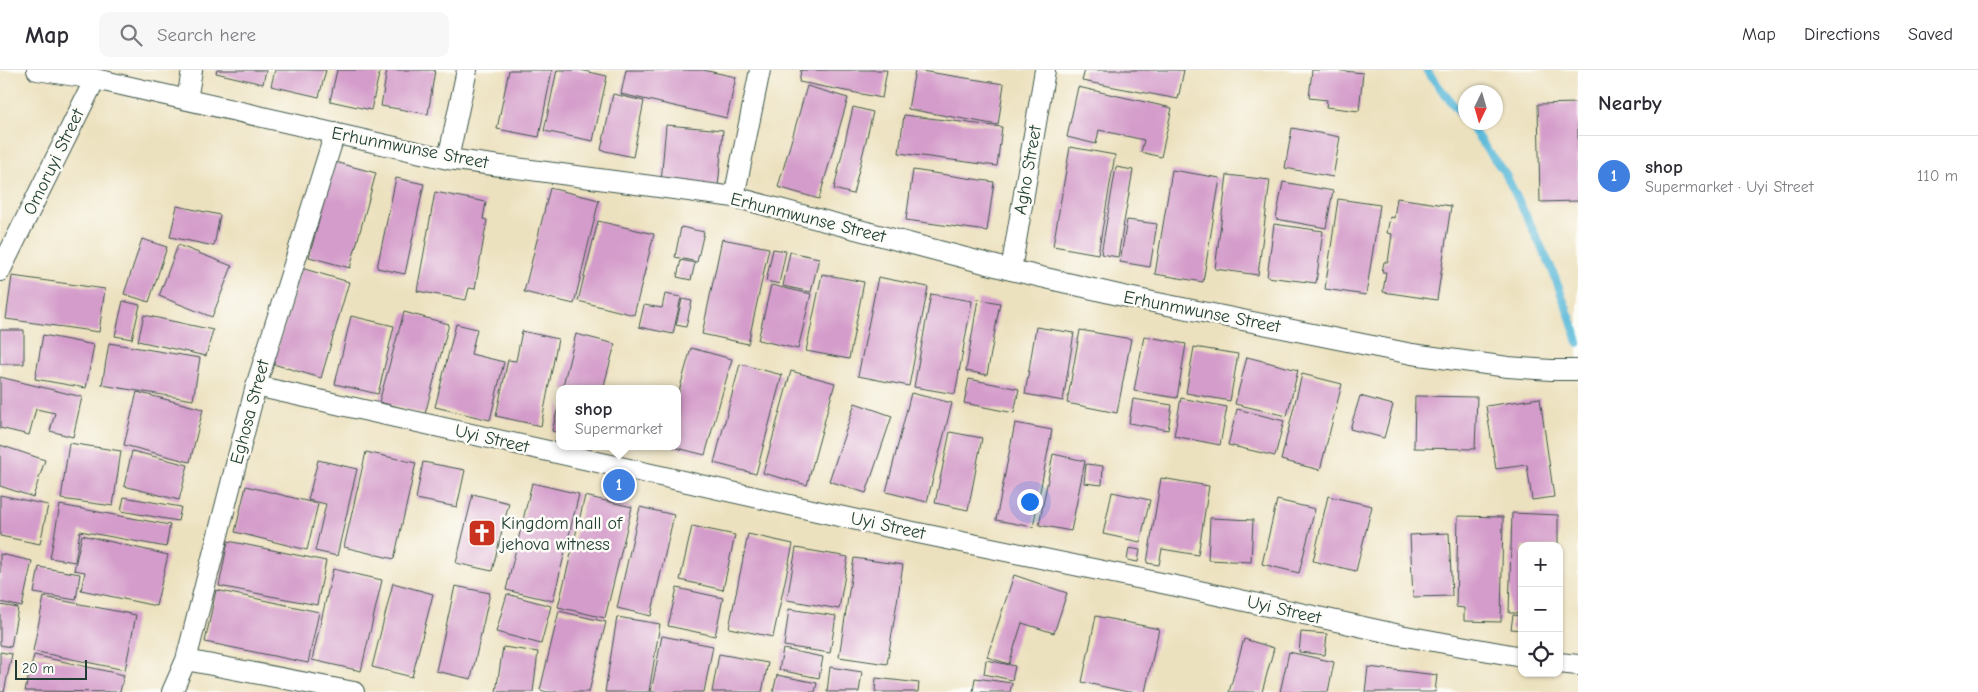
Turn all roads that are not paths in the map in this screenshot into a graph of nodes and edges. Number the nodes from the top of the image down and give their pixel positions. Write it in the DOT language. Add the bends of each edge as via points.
graph roads {
  1 [pos="37,70"];
  2 [pos="192,70"];
  3 [pos="467,70"];
  4 [pos="760,70"];
  5 [pos="1045,70"];
  6 [pos="94,79"];
  7 [pos="187,100"];
  8 [pos="335,133"];
  9 [pos="448,159"];
  10 [pos="734,197"];
  11 [pos="1011,270"];
  12 [pos="0,271"];
  13 [pos="1573,370"];
  14 [pos="256,386"];
  15 [pos="1518,656"];
  16 [pos="186,660"];
  17 [pos="1563,663"];
  18 [pos="1578,665"];
  19 [pos="172,692"];
  20 [pos="354,692"];
  1 -- 6 [label="street, Erhunmwunse Street"];
  2 -- 7 [label="street"];
  3 -- 9 [label="street"];
  4 -- 10 [label="street"];
  5 -- 11 [label="street, Agho Street"];
  6 -- 7 [label="street, Erhunmwunse Street"];
  6 -- 12 [label="street, Omoruyi Street"];
  7 -- 8 [label="street, Erhunmwunse Street"];
  8 -- 9 [label="street, Erhunmwunse Street"];
  8 -- 14 [label="street, Eghosa Street"];
  9 -- 10 [label="street, Erhunmwunse Street"];
  10 -- 11 [label="street, Erhunmwunse Street"];
  11 -- 13 [label="street, Erhunmwunse Street" via="1412,354 1508,367"];
  14 -- 15 [label="street, Uyi Street" via="884,526 1400,636"];
  14 -- 16 [label="street, Eghosa Street"];
  16 -- 19 [label="street, Eghosa Street"];
  16 -- 20 [label="street"];
  17 -- 18 [label="street"];
}
